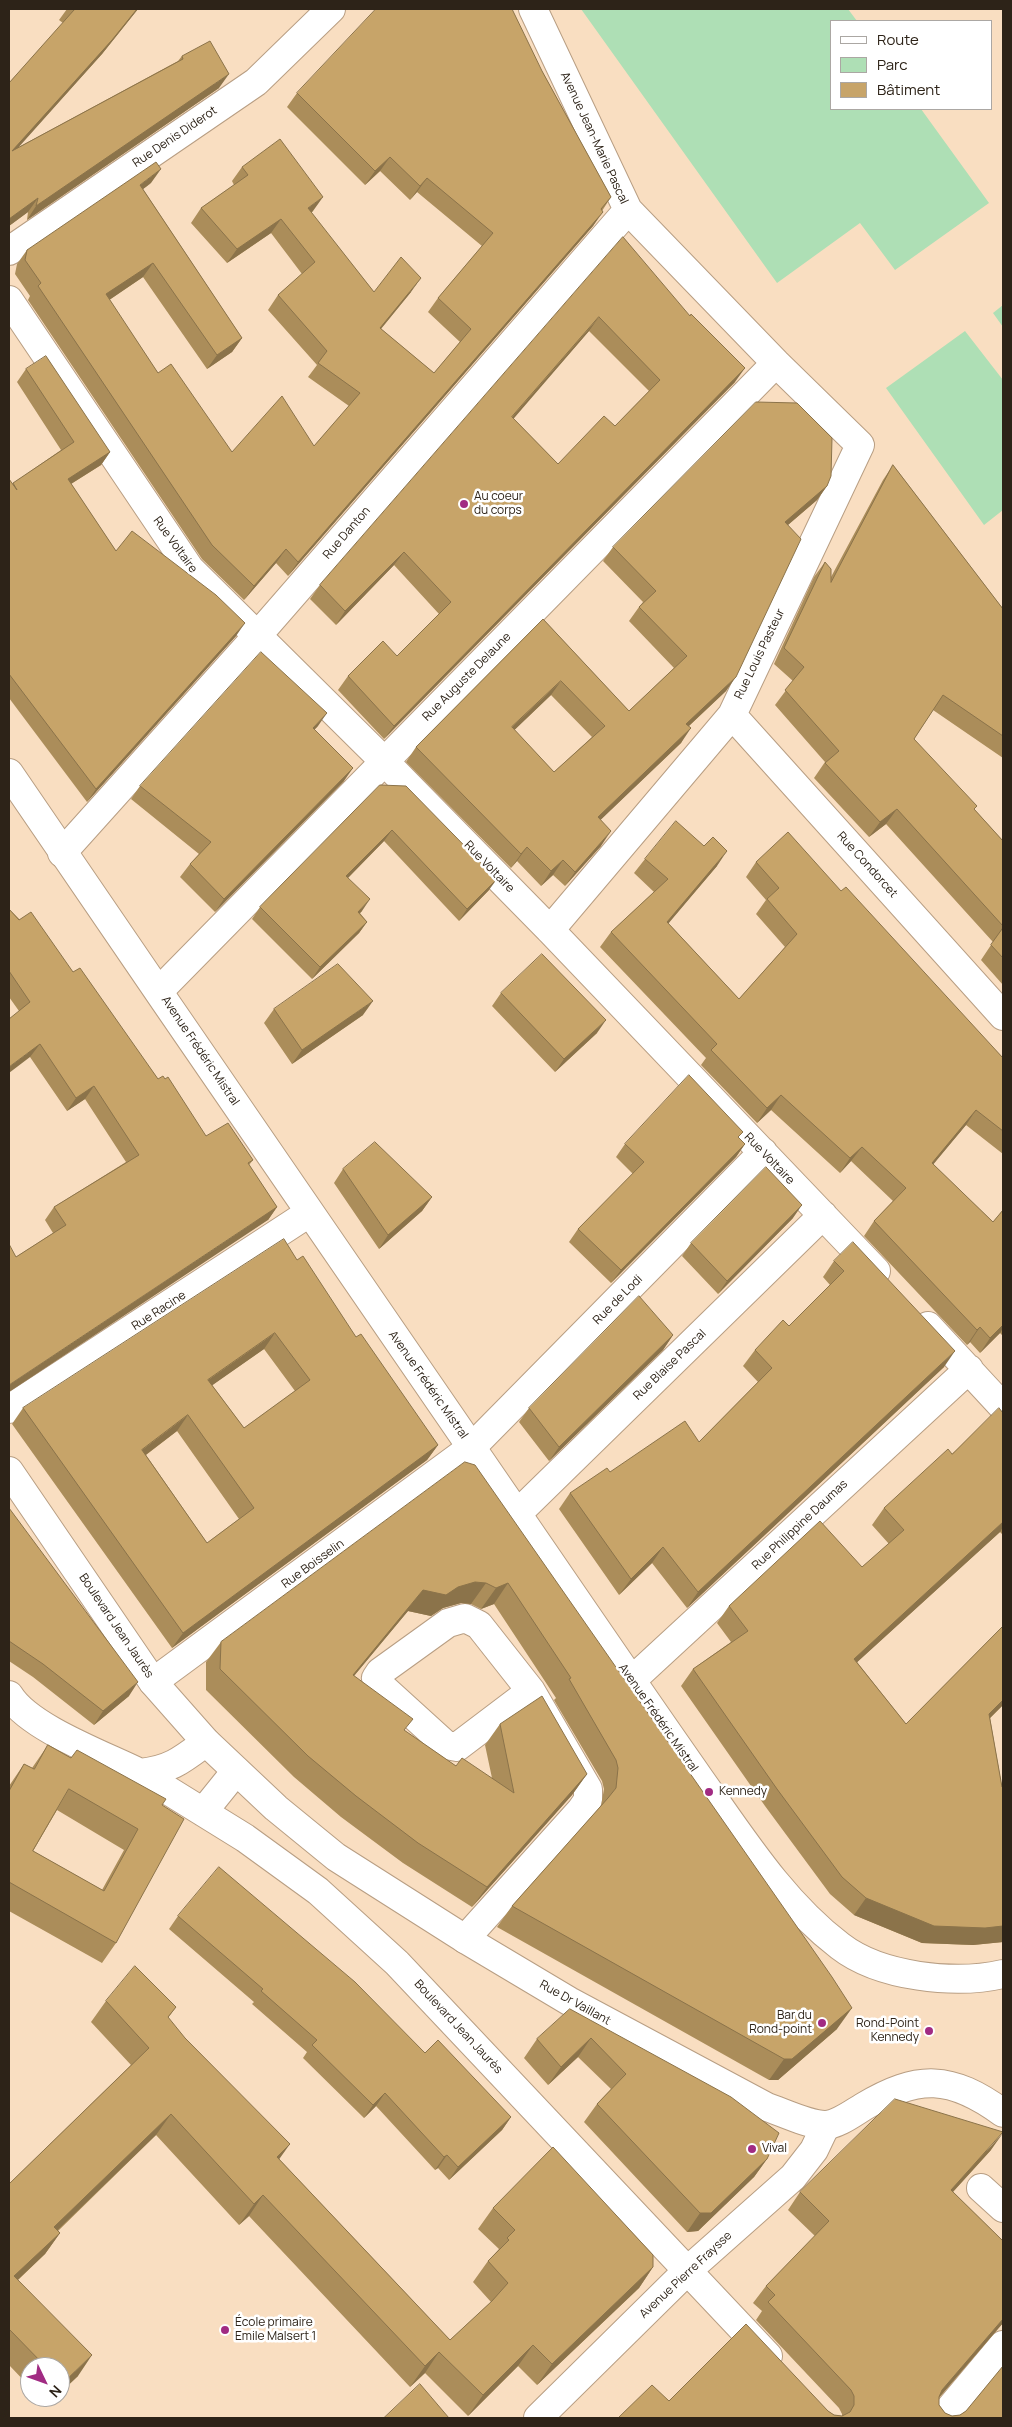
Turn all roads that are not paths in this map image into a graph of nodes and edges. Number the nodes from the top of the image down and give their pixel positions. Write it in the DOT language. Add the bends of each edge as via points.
graph roads {
  1 [pos="330,9"];
  2 [pos="534,9"];
  3 [pos="628,210"];
  4 [pos="9,251"];
  5 [pos="9,300"];
  6 [pos="776,363"];
  7 [pos="257,636"];
  8 [pos="732,714"];
  9 [pos="384,760"];
  10 [pos="13,788"];
  11 [pos="62,853"];
  12 [pos="550,930"];
  13 [pos="159,991"];
  14 [pos="1003,1016"];
  15 [pos="763,1152"];
  16 [pos="309,1213"];
  17 [pos="824,1215"];
  18 [pos="969,1369"];
  19 [pos="1003,1407"];
  20 [pos="9,1410"];
  21 [pos="472,1447"];
  22 [pos="9,1471"];
  23 [pos="517,1514"];
  24 [pos="631,1681"];
  25 [pos="153,1682"];
  26 [pos="531,1691"];
  27 [pos="11,1704"];
  28 [pos="206,1742"];
  29 [pos="236,1771"];
  30 [pos="140,1773"];
  31 [pos="203,1812"];
  32 [pos="336,1857"];
  33 [pos="465,1939"];
  34 [pos="1003,1974"];
  35 [pos="1003,2112"];
  36 [pos="826,2125"];
  37 [pos="981,2188"];
  38 [pos="1003,2208"];
  39 [pos="687,2271"];
  40 [pos="1003,2345"];
  41 [pos="788,2376"];
  42 [pos="538,2418"];
  43 [pos="942,2418"];
  1 -- 4 [label="street, Rue Denis Diderot" via="256,82"];
  2 -- 3 [label="street, Avenue Jean-Marie Pascal"];
  3 -- 6 [label="street, Avenue Jean-Marie Pascal"];
  3 -- 7 [label="street, Rue Danton"];
  5 -- 7 [label="street, Rue Voltaire" via="190,569"];
  6 -- 8 [label="street, Rue Louis Pasteur" via="860,445"];
  6 -- 9 [label="street, Rue Auguste Delaune"];
  7 -- 9 [label="street, Rue Voltaire"];
  7 -- 11 [label="street, Rue Danton"];
  8 -- 12 [label="street, Rue Louis Pasteur"];
  8 -- 14 [label="street, Rue Condorcet"];
  9 -- 12 [label="street, Rue Voltaire"];
  9 -- 13 [label="street, Rue Auguste Delaune"];
  10 -- 11 [label="street, Avenue Frédéric Mistral"];
  11 -- 13 [label="street, Avenue Frédéric Mistral"];
  12 -- 15 [label="street, Rue Voltaire"];
  13 -- 16 [label="street, Avenue Frédéric Mistral"];
  15 -- 17 [label="street, Rue Voltaire"];
  15 -- 21 [label="street, Rue de Lodi"];
  16 -- 20 [label="street, Rue Racine"];
  16 -- 21 [label="street, Avenue Frédéric Mistral"];
  17 -- 18 [label="street, Rue Voltaire"];
  17 -- 23 [label="street, Rue Blaise Pascal"];
  18 -- 19 [label="street, Rue Voltaire"];
  18 -- 24 [label="street, Rue Philippine Daumas"];
  21 -- 23 [label="street, Avenue Frédéric Mistral"];
  21 -- 25 [label="street, Rue Boisselin"];
  22 -- 25 [label="street, Boulevard Jean Jaurès"];
  23 -- 24 [label="street, Avenue Frédéric Mistral"];
  24 -- 34 [label="street, Avenue Frédéric Mistral" via="774,1881 806,1917 844,1949 879,1965 923,1976 958,1979"];
  25 -- 28 [label="street, Boulevard Jean Jaurès"];
  26 -- 26 [label="street" via="479,1625 464,1618 448,1623 376,1678 446,1745 457,1747"];
  26 -- 33 [label="street" via="588,1789 588,1800"];
  27 -- 30 [label="street, Boulevard Jean Jaurès" via="34,1722"];
  28 -- 29 [label="street, Boulevard Jean Jaurès"];
  28 -- 30 [label="street" via="174,1765"];
  29 -- 31 [label="street"];
  29 -- 32 [label="street, Boulevard Jean Jaurès"];
  30 -- 31 [label="street, Boulevard Jean Jaurès"];
  31 -- 39 [label="street, Boulevard Jean Jaurès" via="318,1891 397,1963"];
  32 -- 33 [label="street, Rue Dr Vaillant"];
  33 -- 36 [label="street, Rue Dr Vaillant" via="569,2001 767,2107"];
  35 -- 36 [label="street" via="953,2085 929,2083 909,2085 884,2094"];
  36 -- 39 [label="street, Avenue Pierre Fraysse" via="814,2150 793,2178"];
  37 -- 38 [label="street"];
  39 -- 41 [label="street, Boulevard Jean Jaurès"];
  39 -- 42 [label="street, Avenue Pierre Fraysse"];
  40 -- 43 [label="street"];
}
